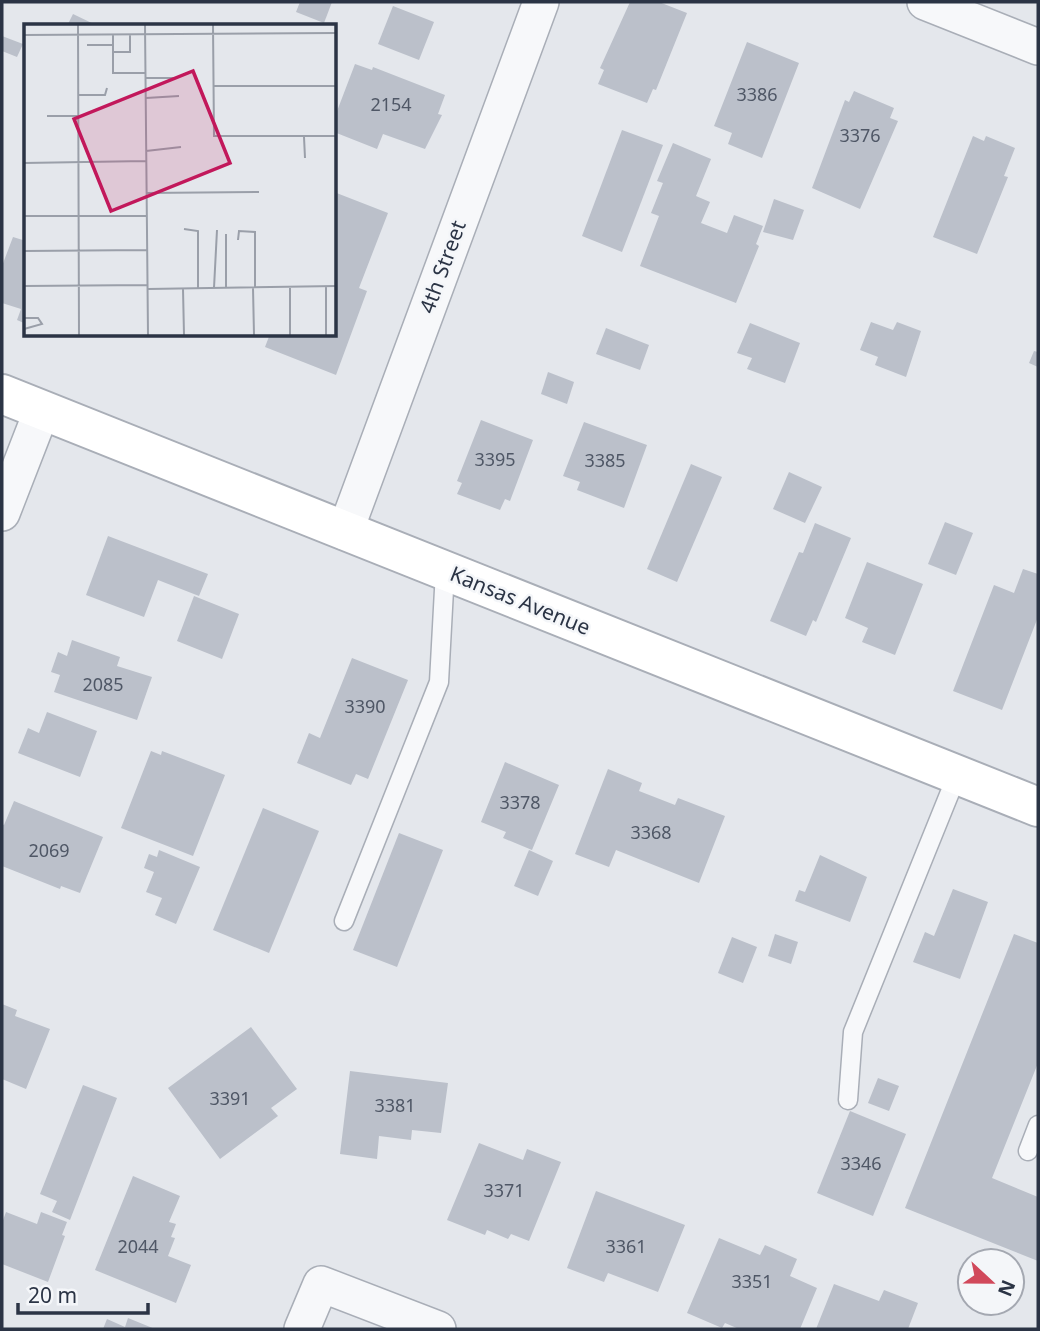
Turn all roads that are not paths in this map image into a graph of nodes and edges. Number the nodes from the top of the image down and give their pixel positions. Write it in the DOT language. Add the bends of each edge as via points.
graph roads {
  1 [pos="541,2"];
  2 [pos="925,2"];
  3 [pos="1038,47"];
  4 [pos="2,394"];
  5 [pos="42,410"];
  6 [pos="2,513"];
  7 [pos="345,531"];
  8 [pos="445,571"];
  9 [pos="957,775"];
  10 [pos="1038,807"];
  11 [pos="344,921"];
  12 [pos="848,1100"];
  13 [pos="1038,1125"];
  14 [pos="1028,1151"];
  15 [pos="302,1329"];
  16 [pos="438,1329"];
  1 -- 7 [label="street, 4th Street"];
  2 -- 3 [label="street"];
  4 -- 5 [label="street, Kansas Avenue"];
  5 -- 6 [label="street"];
  5 -- 7 [label="street, Kansas Avenue"];
  7 -- 8 [label="street, Kansas Avenue"];
  8 -- 9 [label="street, Kansas Avenue"];
  8 -- 11 [label="lane" via="439,681"];
  9 -- 10 [label="street, Kansas Avenue"];
  9 -- 12 [label="lane" via="853,1032"];
  13 -- 14 [label="lane"];
  15 -- 16 [label="street" via="321,1283"];
}
